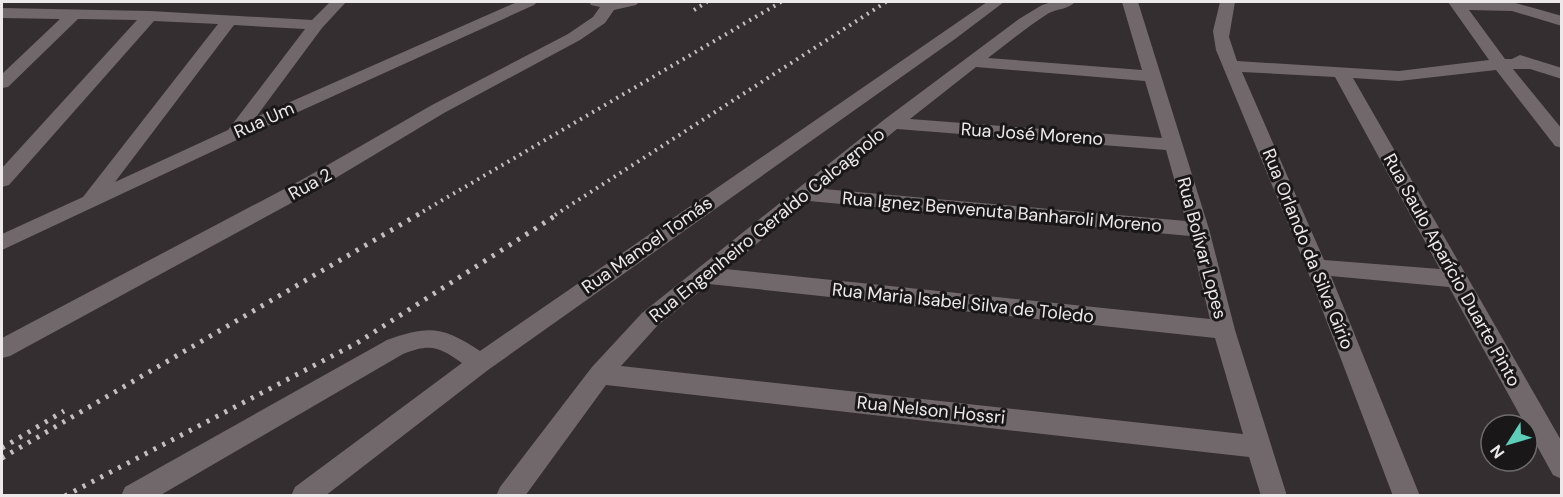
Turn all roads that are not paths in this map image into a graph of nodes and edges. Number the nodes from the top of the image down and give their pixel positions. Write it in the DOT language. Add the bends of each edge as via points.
graph roads {
  1 [pos="137,2"];
  2 [pos="338,2"];
  3 [pos="529,2"];
  4 [pos="631,2"];
  5 [pos="996,2"];
  6 [pos="1068,2"];
  7 [pos="1130,2"];
  8 [pos="1227,2"];
  9 [pos="602,4"];
  10 [pos="1463,7"];
  11 [pos="2,14"];
  12 [pos="74,14"];
  13 [pos="123,16"];
  14 [pos="150,16"];
  15 [pos="230,20"];
  16 [pos="1562,21"];
  17 [pos="316,26"];
  18 [pos="1490,49"];
  19 [pos="973,62"];
  20 [pos="1500,64"];
  21 [pos="1531,64"];
  22 [pos="1232,66"];
  23 [pos="1341,73"];
  24 [pos="1562,74"];
  25 [pos="1152,76"];
  26 [pos="2,83"];
  27 [pos="891,123"];
  28 [pos="234,134"];
  29 [pos="1562,142"];
  30 [pos="1173,145"];
  31 [pos="2,180"];
  32 [pos="805,194"];
  33 [pos="91,200"];
  34 [pos="1199,229"];
  35 [pos="2,243"];
  36 [pos="1317,267"];
  37 [pos="702,275"];
  38 [pos="1457,279"];
  39 [pos="1224,330"];
  40 [pos="2,349"];
  41 [pos="480,363"];
  42 [pos="600,374"];
  43 [pos="1261,447"];
  44 [pos="1562,467"];
  45 [pos="134,495"];
  46 [pos="304,495"];
  47 [pos="508,495"];
  48 [pos="1274,495"];
  49 [pos="1407,495"];
  1 -- 13 [label="street"];
  2 -- 17 [label="street"];
  3 -- 28 [label="street, Rua Um"];
  4 -- 9 [label="street"];
  5 -- 41 [label="street, Rua Manoel Tomás"];
  6 -- 19 [label="street, Rua Engenheiro Geraldo Calcagnolo" via="1047,8"];
  7 -- 25 [label="street, Rua Bolívar Lopes"];
  8 -- 22 [label="street, Rua Orlando da Silva Gírio" via="1220,37"];
  9 -- 40 [label="street, Rua 2" via="599,20 574,37"];
  10 -- 16 [label="street" via="1519,7"];
  10 -- 18 [label="street"];
  11 -- 12 [label="street"];
  12 -- 13 [label="street"];
  12 -- 26 [label="street"];
  13 -- 14 [label="street"];
  14 -- 15 [label="street"];
  14 -- 31 [label="street"];
  15 -- 17 [label="street"];
  15 -- 33 [label="street"];
  17 -- 28 [label="street"];
  18 -- 20 [label="street"];
  18 -- 21 [label="street"];
  19 -- 25 [label="street"];
  19 -- 27 [label="street, Rua Engenheiro Geraldo Calcagnolo"];
  20 -- 21 [label="street"];
  20 -- 23 [label="street" via="1400,76"];
  20 -- 29 [label="street"];
  21 -- 24 [label="street"];
  22 -- 23 [label="street"];
  22 -- 36 [label="street, Rua Orlando da Silva Gírio"];
  23 -- 38 [label="street, Rua Saulo Aparício Duarte Pinto"];
  25 -- 30 [label="street, Rua Bolívar Lopes"];
  27 -- 30 [label="street, Rua José Moreno"];
  27 -- 32 [label="street, Rua Engenheiro Geraldo Calcagnolo"];
  28 -- 33 [label="street, Rua Um"];
  30 -- 34 [label="street, Rua Bolívar Lopes"];
  32 -- 34 [label="street, Rua Ignez Benvenuta Banharoli Moreno"];
  32 -- 37 [label="street, Rua Engenheiro Geraldo Calcagnolo"];
  33 -- 35 [label="street, Rua Um"];
  34 -- 39 [label="street, Rua Bolívar Lopes"];
  36 -- 38 [label="street"];
  36 -- 49 [label="street, Rua Orlando da Silva Gírio"];
  37 -- 39 [label="street, Rua Maria Isabel Silva de Toledo"];
  37 -- 42 [label="street, Rua Engenheiro Geraldo Calcagnolo" via="636,332"];
  38 -- 44 [label="street, Rua Saulo Aparício Duarte Pinto"];
  39 -- 43 [label="street, Rua Bolívar Lopes"];
  41 -- 45 [label="street" via="439,337 414,339 395,346"];
  41 -- 46 [label="street, Rua Manoel Tomás"];
  42 -- 43 [label="street, Rua Nelson Hossri"];
  42 -- 47 [label="street, Rua Engenheiro Geraldo Calcagnolo"];
  43 -- 48 [label="street, Rua Bolívar Lopes"];
}
